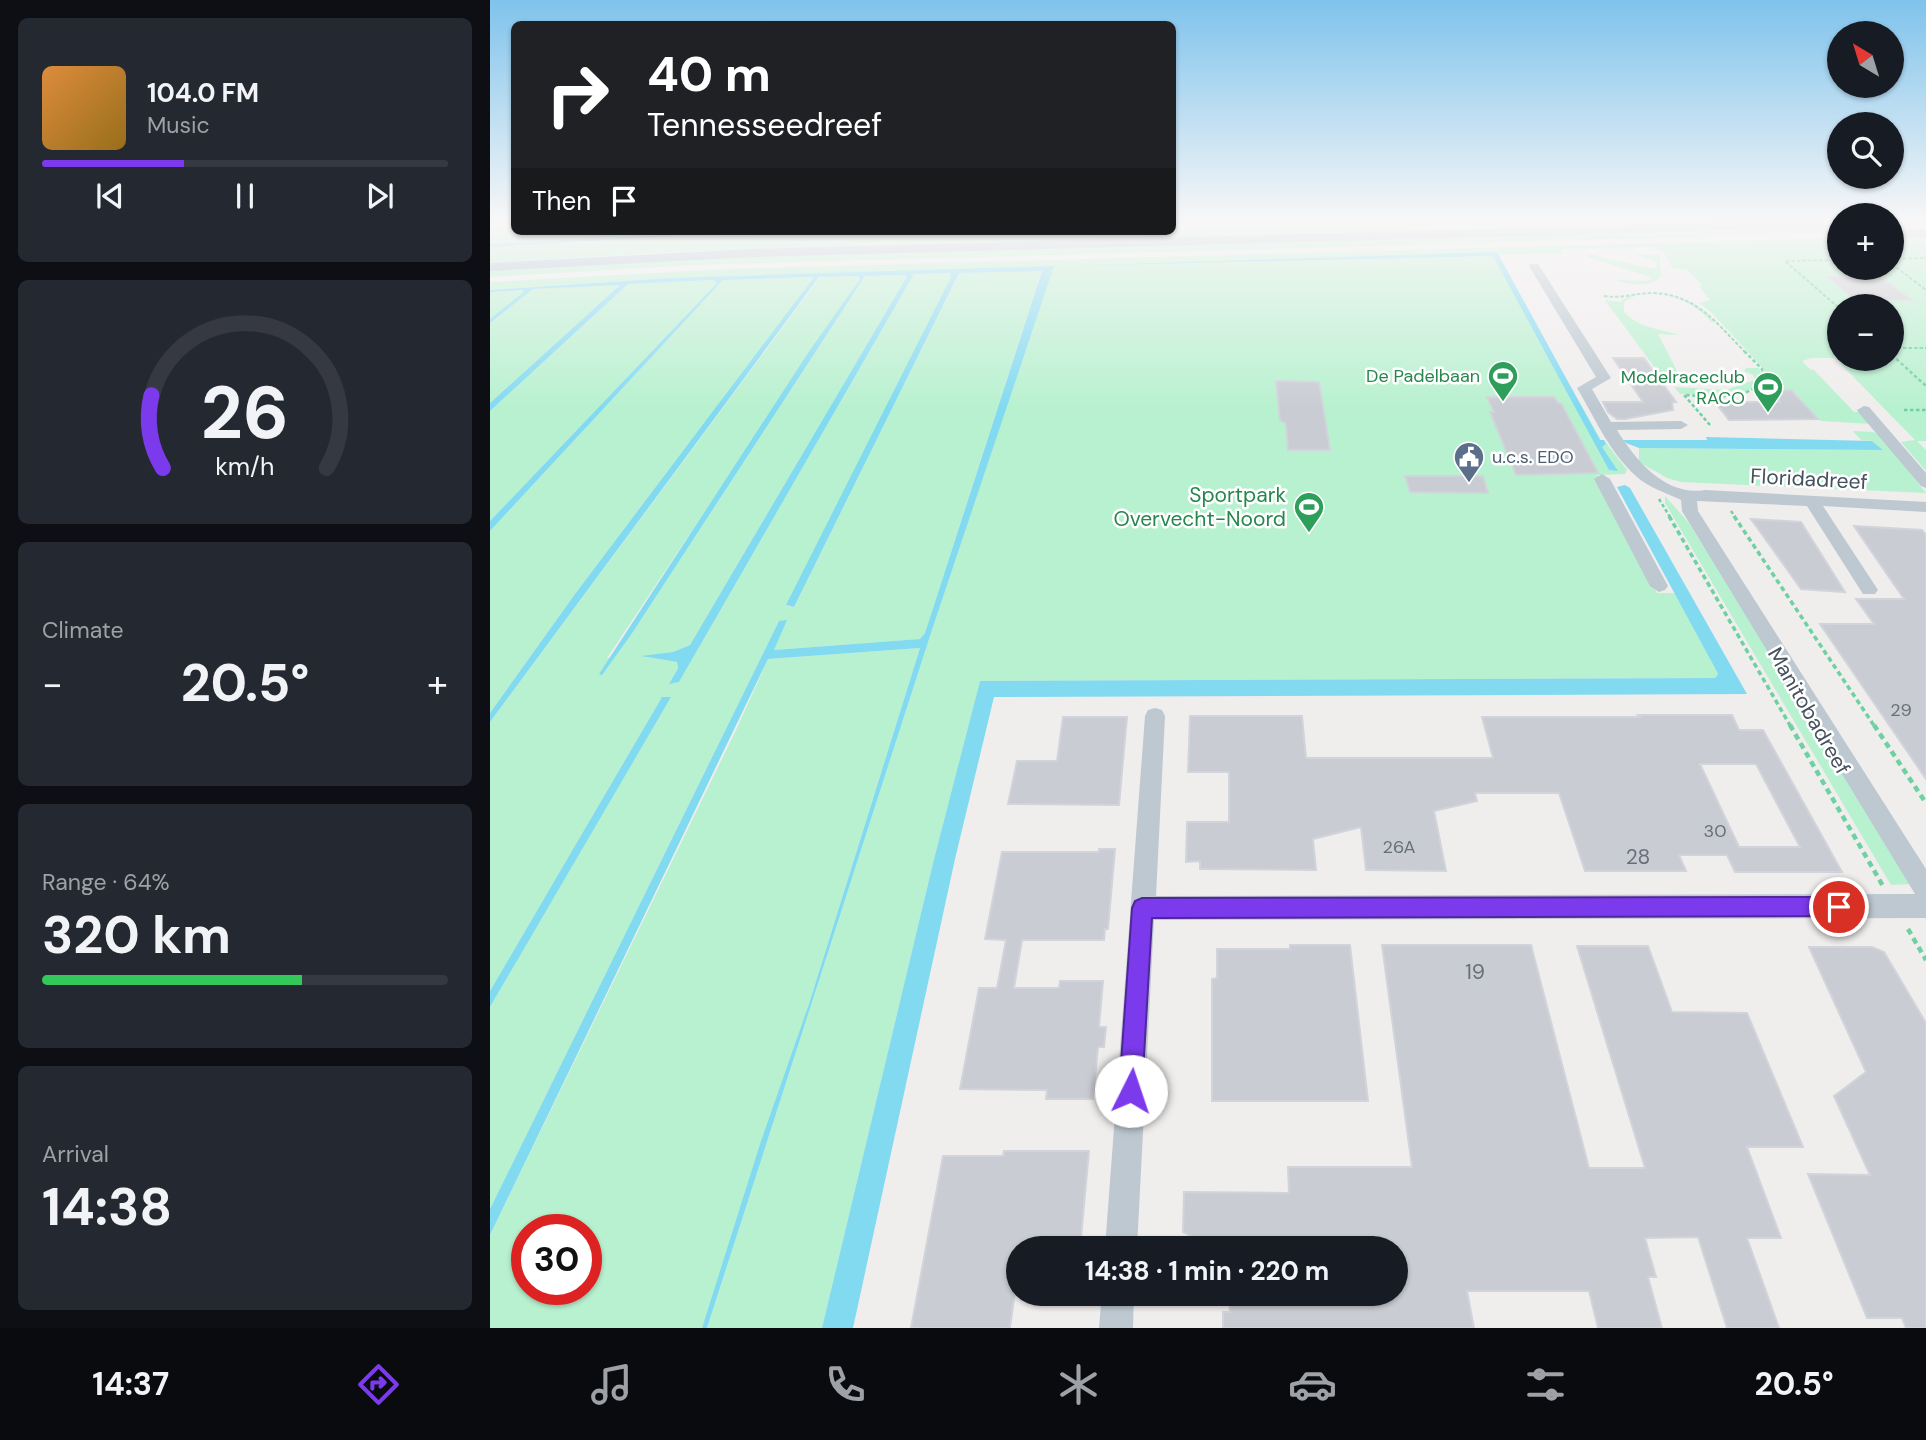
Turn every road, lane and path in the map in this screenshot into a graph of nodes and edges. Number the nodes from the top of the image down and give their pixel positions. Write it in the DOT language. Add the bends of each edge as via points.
graph roads {
  1 [pos="1545,284"];
  2 [pos="1811,284"];
  3 [pos="1604,296"];
  4 [pos="1827,298"];
  5 [pos="1904,348"];
  6 [pos="1926,348"];
  7 [pos="1904,366"];
  8 [pos="1926,386"];
  9 [pos="1864,410"];
  10 [pos="1904,410"];
  11 [pos="1926,410"];
  12 [pos="1681,425"];
  13 [pos="1710,425"];
  14 [pos="1606,426"];
  15 [pos="1602,479"];
  16 [pos="1926,483"];
  17 [pos="1666,487"];
  18 [pos="1689,498"];
  19 [pos="1812,501"];
  20 [pos="1926,507"];
  21 [pos="1744,511"];
  22 [pos="1659,586"];
  23 [pos="1869,590"];
  24 [pos="1155,716"];
  25 [pos="1926,803"];
  26 [pos="1926,890"];
  27 [pos="1926,906"];
  28 [pos="1895,907"];
  29 [pos="1142,908"];
  30 [pos="1926,960"];
  31 [pos="1122,1236"];
  32 [pos="1117,1306"];
  33 [pos="1116,1328"];
  1 -- 14 [label="street" via="1604,378 1584,388"];
  2 -- 4 [label="path"];
  3 -- 13 [label="path" via="1619,299 1648,292 1696,303 1762,369 1762,382 1749,392 1684,395"];
  5 -- 6 [label="path"];
  7 -- 8 [label="path"];
  9 -- 16 [label="street"];
  10 -- 11 [label="path"];
  12 -- 14 [label="street"];
  14 -- 17 [label="street" via="1626,459"];
  15 -- 22 [label="street"];
  17 -- 18 [label="street"];
  17 -- 28 [label="path, Manitobadreef" via="1658,495 1659,502"];
  18 -- 19 [label="street, Floridadreef"];
  18 -- 26 [label="street, Manitobadreef" via="1690,511"];
  19 -- 20 [label="street, Floridadreef"];
  19 -- 23 [label="street"];
  21 -- 25 [label="path" via="1731,511"];
  24 -- 29 [label="street"];
  27 -- 28 [label="street"];
  28 -- 29 [label="street"];
  28 -- 30 [label="path, Manitobadreef"];
  29 -- 31 [label="street"];
  32 -- 33 [label="street"];
}
